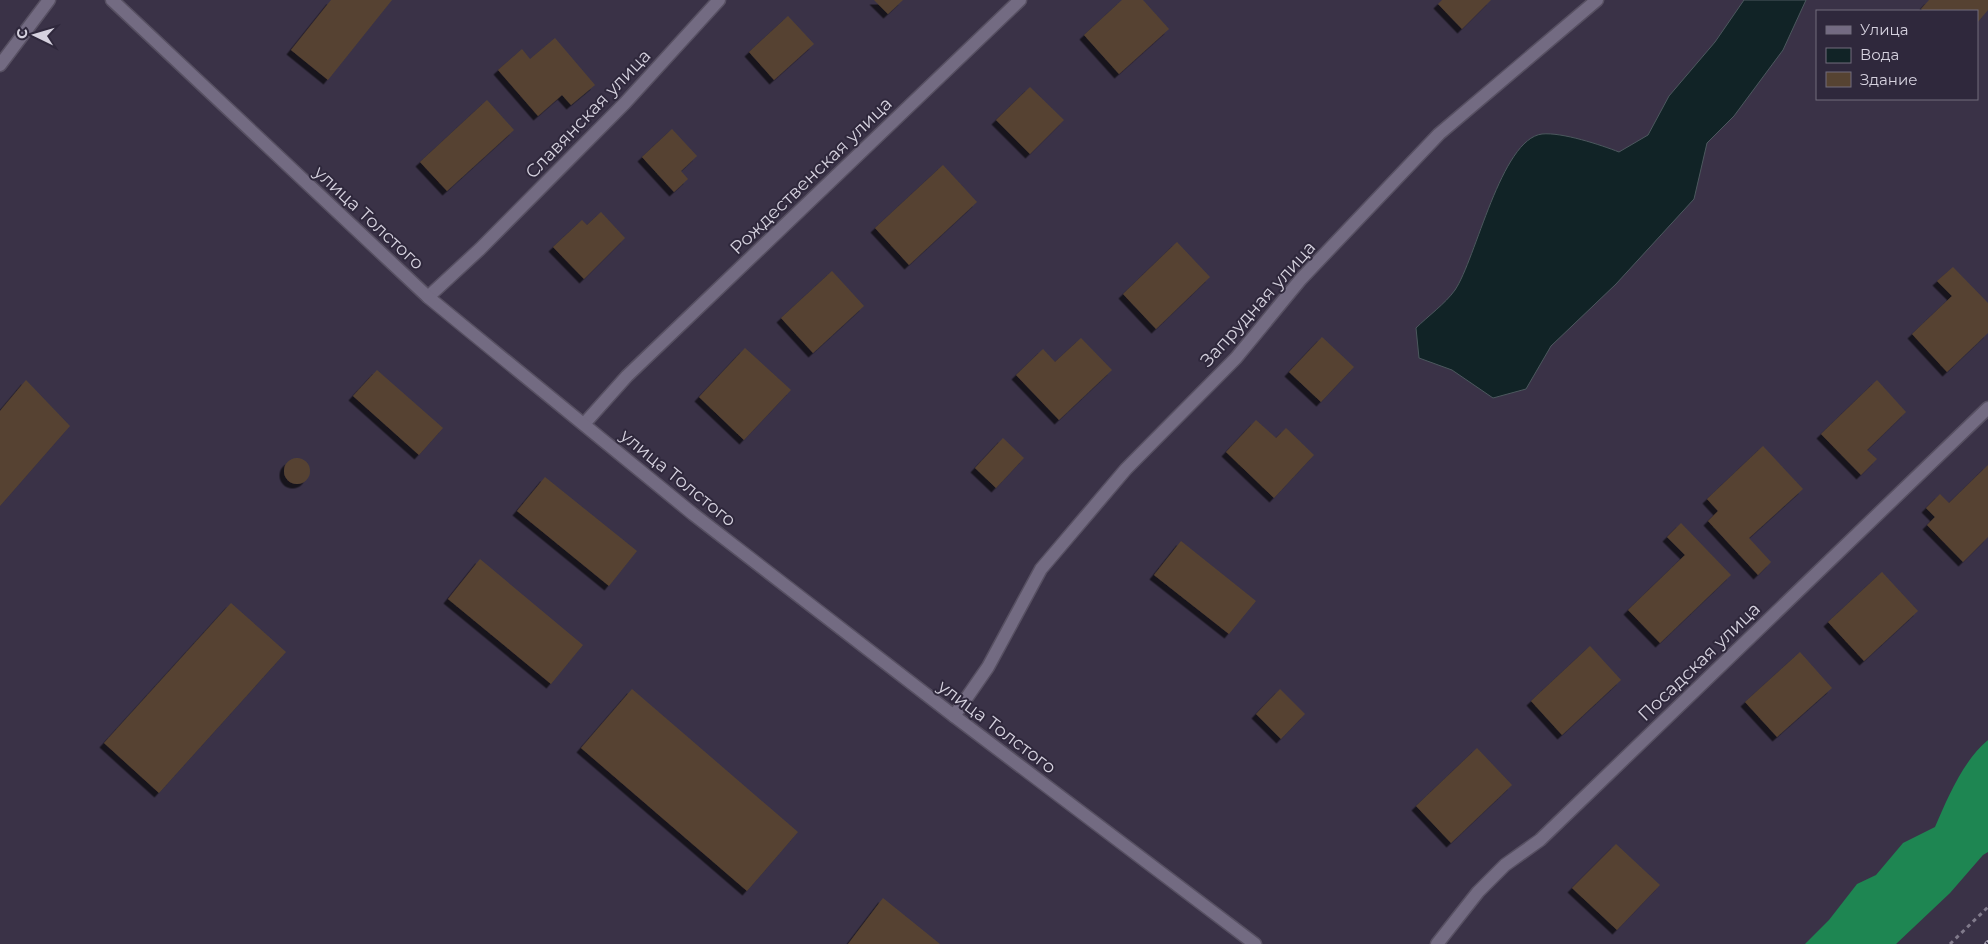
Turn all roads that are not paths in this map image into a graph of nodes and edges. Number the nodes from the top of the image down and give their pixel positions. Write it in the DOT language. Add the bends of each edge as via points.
graph roads {
  1 [pos="49,0"];
  2 [pos="112,0"];
  3 [pos="719,0"];
  4 [pos="1020,0"];
  5 [pos="1597,0"];
  6 [pos="0,65"];
  7 [pos="428,297"];
  8 [pos="1988,408"];
  9 [pos="584,424"];
  10 [pos="954,716"];
  11 [pos="1255,944"];
  12 [pos="1437,944"];
  1 -- 6 [label="street"];
  2 -- 7 [label="street, улица Толстого"];
  3 -- 7 [label="street, Славянская улица" via="625,103"];
  4 -- 9 [label="street, Рождественская улица" via="627,376"];
  5 -- 10 [label="street, Запрудная улица" via="1439,134 1301,279 1236,358 1126,469 1041,569 988,666"];
  7 -- 9 [label="street, улица Толстого"];
  8 -- 12 [label="street, Посадская улица" via="1540,840 1505,865 1478,892"];
  9 -- 10 [label="street, улица Толстого" via="693,514"];
  10 -- 11 [label="street, улица Толстого"];
}
